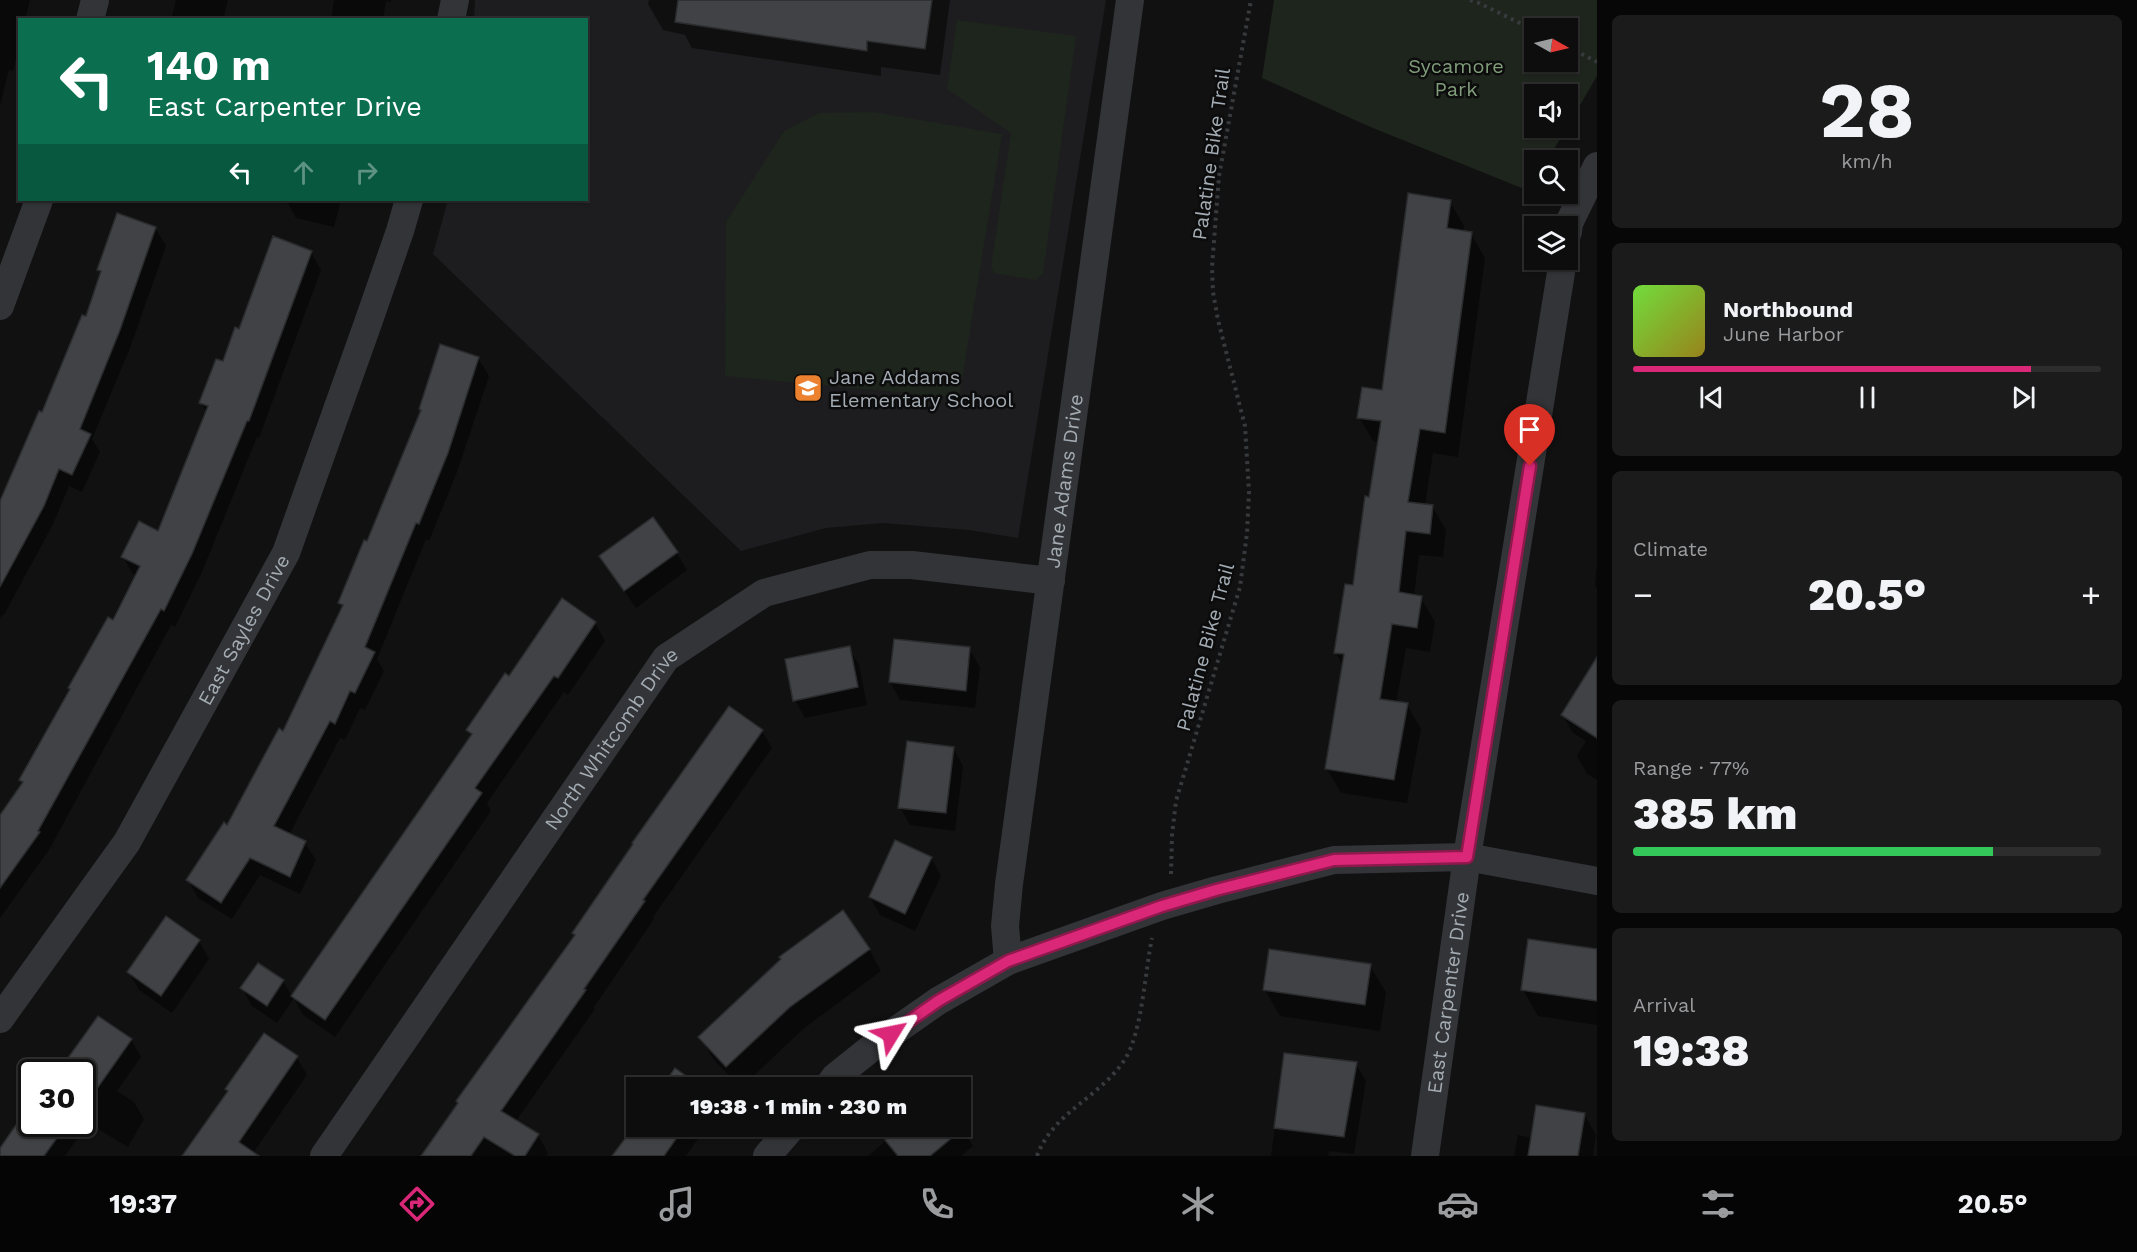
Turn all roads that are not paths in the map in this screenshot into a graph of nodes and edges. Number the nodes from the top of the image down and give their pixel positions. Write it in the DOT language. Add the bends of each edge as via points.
graph roads {
  1 [pos="95,0"];
  2 [pos="455,0"];
  3 [pos="1130,0"];
  4 [pos="90,18"];
  5 [pos="451,18"];
  6 [pos="1597,166"];
  7 [pos="39,201"];
  8 [pos="409,201"];
  9 [pos="1572,216"];
  10 [pos="1561,270"];
  11 [pos="0,306"];
  12 [pos="1051,582"];
  13 [pos="1467,857"];
  14 [pos="1597,881"];
  15 [pos="1008,961"];
  16 [pos="0,1018"];
  17 [pos="836,1077"];
  18 [pos="783,1137"];
  19 [pos="324,1156"];
  20 [pos="767,1156"];
  21 [pos="1425,1156"];
  1 -- 4 [label="street"];
  2 -- 5 [label="street"];
  3 -- 12 [label="street, Jane Adams Drive"];
  6 -- 9 [label="street"];
  7 -- 11 [label="street"];
  8 -- 16 [label="street, East Sayles Drive" via="286,553 127,842"];
  10 -- 13 [label="street, East Carpenter Drive"];
  12 -- 15 [label="street, Jane Adams Drive" via="1009,884 1005,926"];
  12 -- 19 [label="street, North Whitcomb Drive" via="912,565 870,565 764,593 666,658"];
  13 -- 14 [label="street"];
  13 -- 15 [label="street" via="1334,860 1162,906"];
  13 -- 21 [label="street, East Carpenter Drive"];
  15 -- 17 [label="street" via="938,1001"];
  18 -- 20 [label="street"];
}
